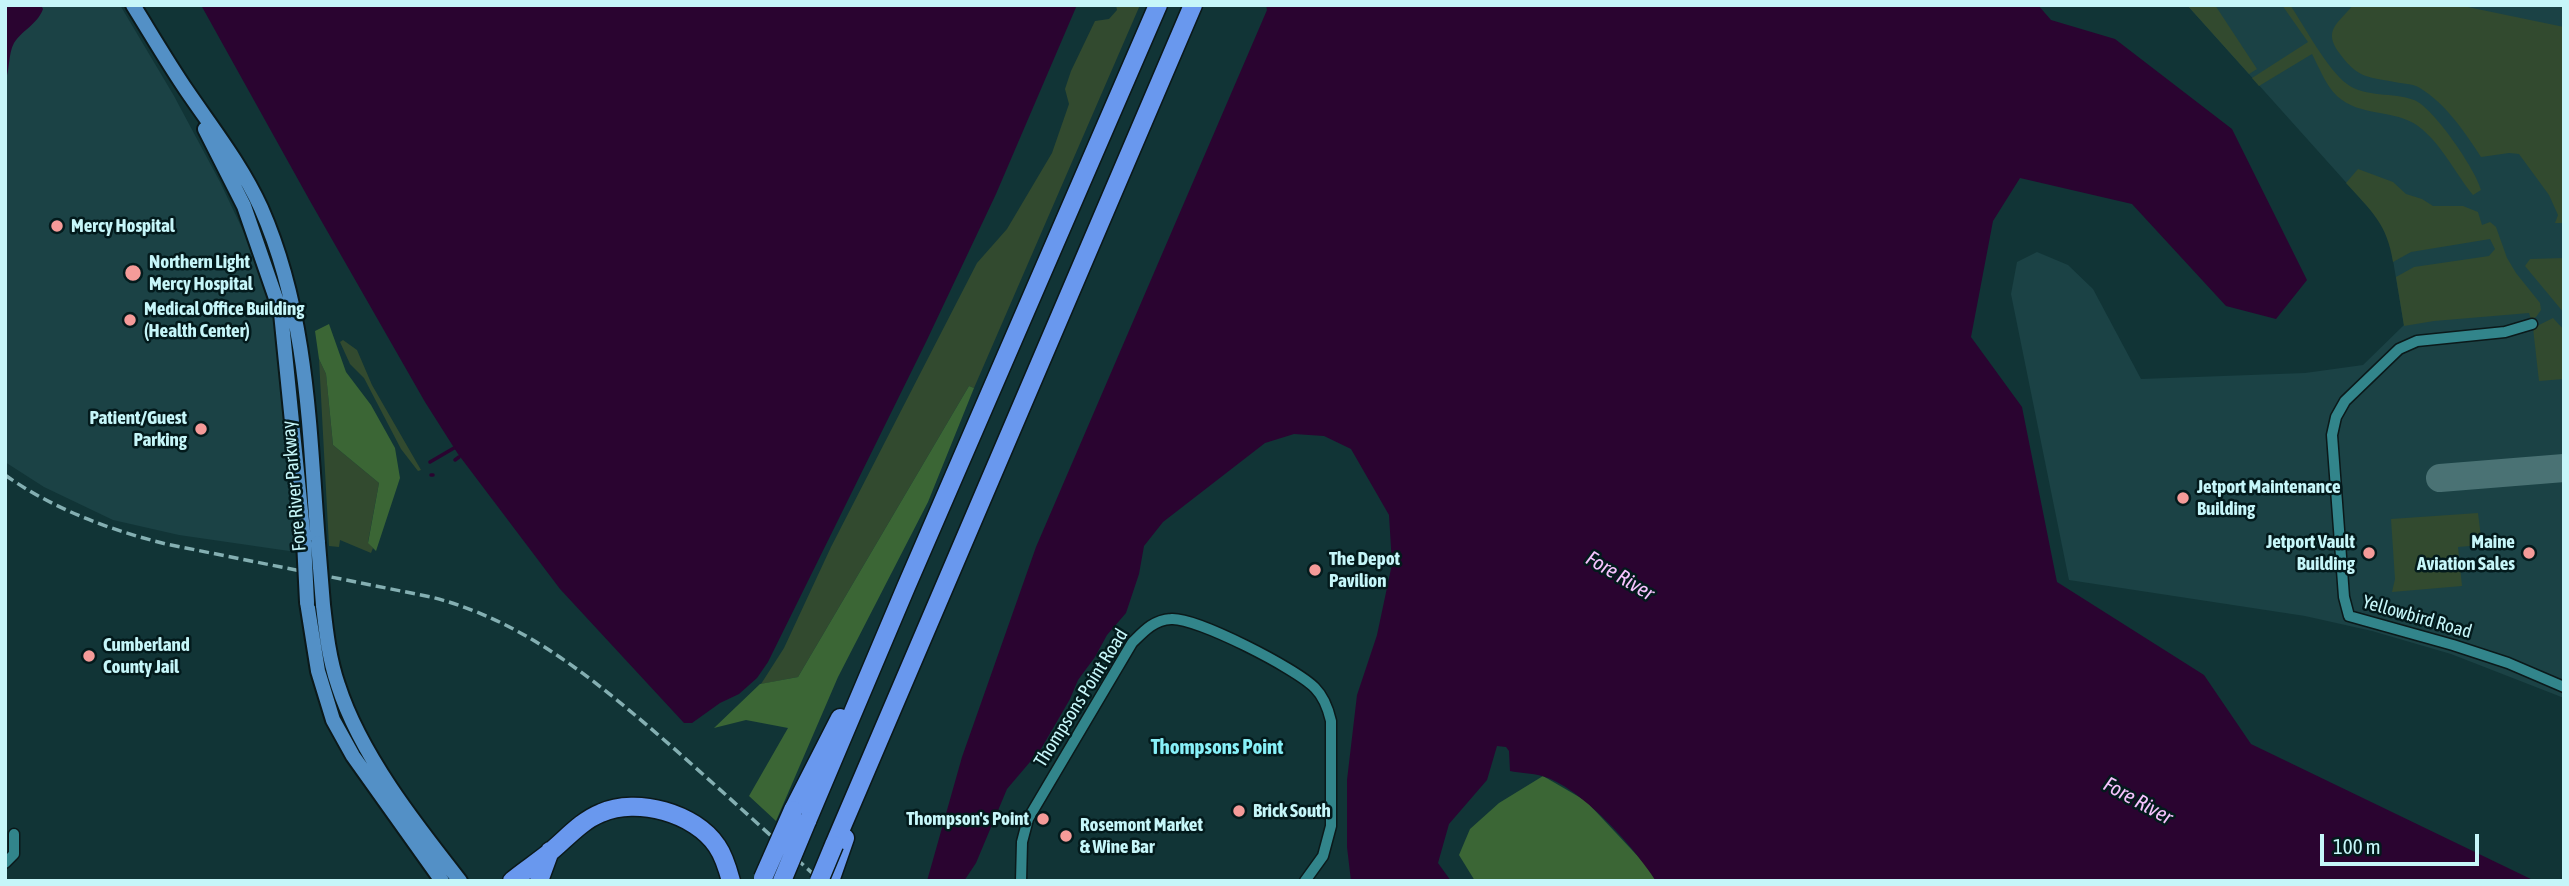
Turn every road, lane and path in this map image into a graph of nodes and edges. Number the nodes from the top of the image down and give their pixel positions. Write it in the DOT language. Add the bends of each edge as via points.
graph roads {
  1 [pos="133,5"];
  2 [pos="1158,5"];
  3 [pos="1193,5"];
  4 [pos="2532,324"];
  5 [pos="311,542"];
  6 [pos="2564,687"];
  7 [pos="800,816"];
  8 [pos="13,834"];
  9 [pos="838,847"];
  10 [pos="550,852"];
  11 [pos="5,863"];
  12 [pos="762,879"];
  13 [pos="442,881"];
  14 [pos="460,881"];
  15 [pos="512,881"];
  16 [pos="539,881"];
  17 [pos="731,881"];
  18 [pos="782,881"];
  19 [pos="819,881"];
  20 [pos="830,881"];
  21 [pos="1021,881"];
  22 [pos="1305,881"];
  1 -- 5 [label="main road, Fore River Parkway" via="239,166 286,278 300,337"];
  2 -- 7 [label="highway" via="906,587"];
  3 -- 9 [label="highway" via="869,762"];
  4 -- 6 [label="street, Yellowbird Road" via="2505,332 2417,341 2399,349 2345,401 2333,435 2344,597 2349,616 2508,663"];
  5 -- 13 [label="main road, Fore River Parkway, bridge" via="307,602 318,671 334,720 353,756"];
  5 -- 14 [label="main road, Fore River Parkway, bridge" via="332,662 348,713 364,746"];
  7 -- 12 [label="highway, bridge"];
  7 -- 18 [label="highway, bridge"];
  8 -- 11 [label="street" via="14,854"];
  9 -- 19 [label="highway, bridge"];
  9 -- 20 [label="highway"];
  10 -- 15 [label="highway"];
  10 -- 16 [label="highway"];
  10 -- 17 [label="highway" via="601,813 617,808 656,809 705,833 718,846"];
  21 -- 22 [label="street, Thompsons Point Road" via="1028,819 1132,643 1148,627 1178,618 1298,674 1313,686 1328,709 1331,826 1322,856"];
}
